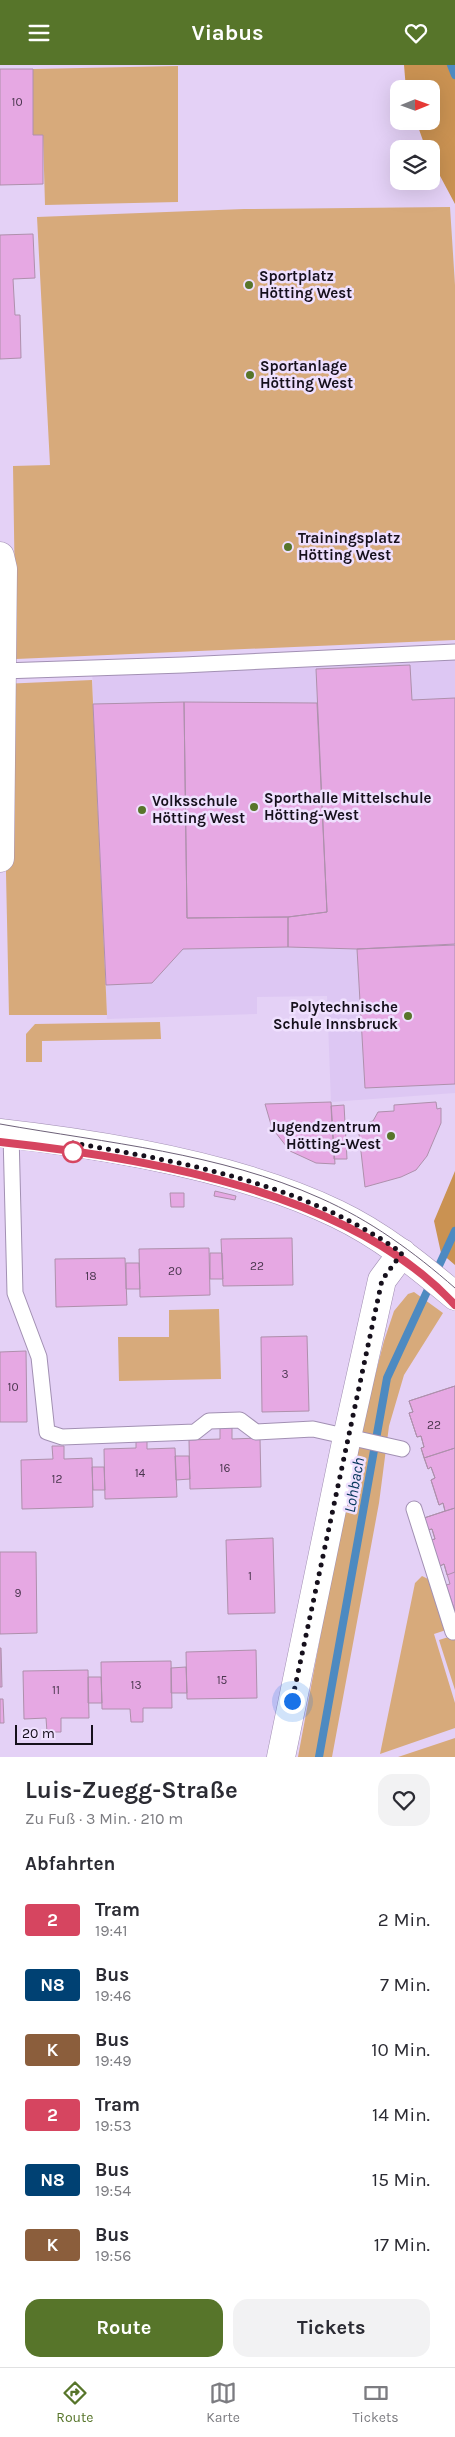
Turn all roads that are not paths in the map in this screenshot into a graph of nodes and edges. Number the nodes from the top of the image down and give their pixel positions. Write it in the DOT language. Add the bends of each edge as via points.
graph roads {
  1 [pos="1,565"];
  2 [pos="455,652"];
  3 [pos="2,671"];
  4 [pos="0,857"];
  5 [pos="6,1134"];
  6 [pos="402,1253"];
  7 [pos="455,1296"];
  8 [pos="356,1440"];
  9 [pos="402,1449"];
  10 [pos="414,1509"];
  11 [pos="452,1631"];
  12 [pos="281,1757"];
  1 -- 3 [label="street"];
  2 -- 3 [label="lane"];
  3 -- 4 [label="street"];
  5 -- 6 [label="street" via="128,1153 273,1188 338,1215"];
  5 -- 8 [label="lane" via="15,1293 39,1357 47,1432 62,1437 195,1432 209,1421 240,1420 256,1431 313,1429"];
  6 -- 7 [label="street"];
  6 -- 8 [label="street" via="382,1280"];
  8 -- 9 [label="lane"];
  8 -- 12 [label="street"];
  10 -- 11 [label="lane"];
}
